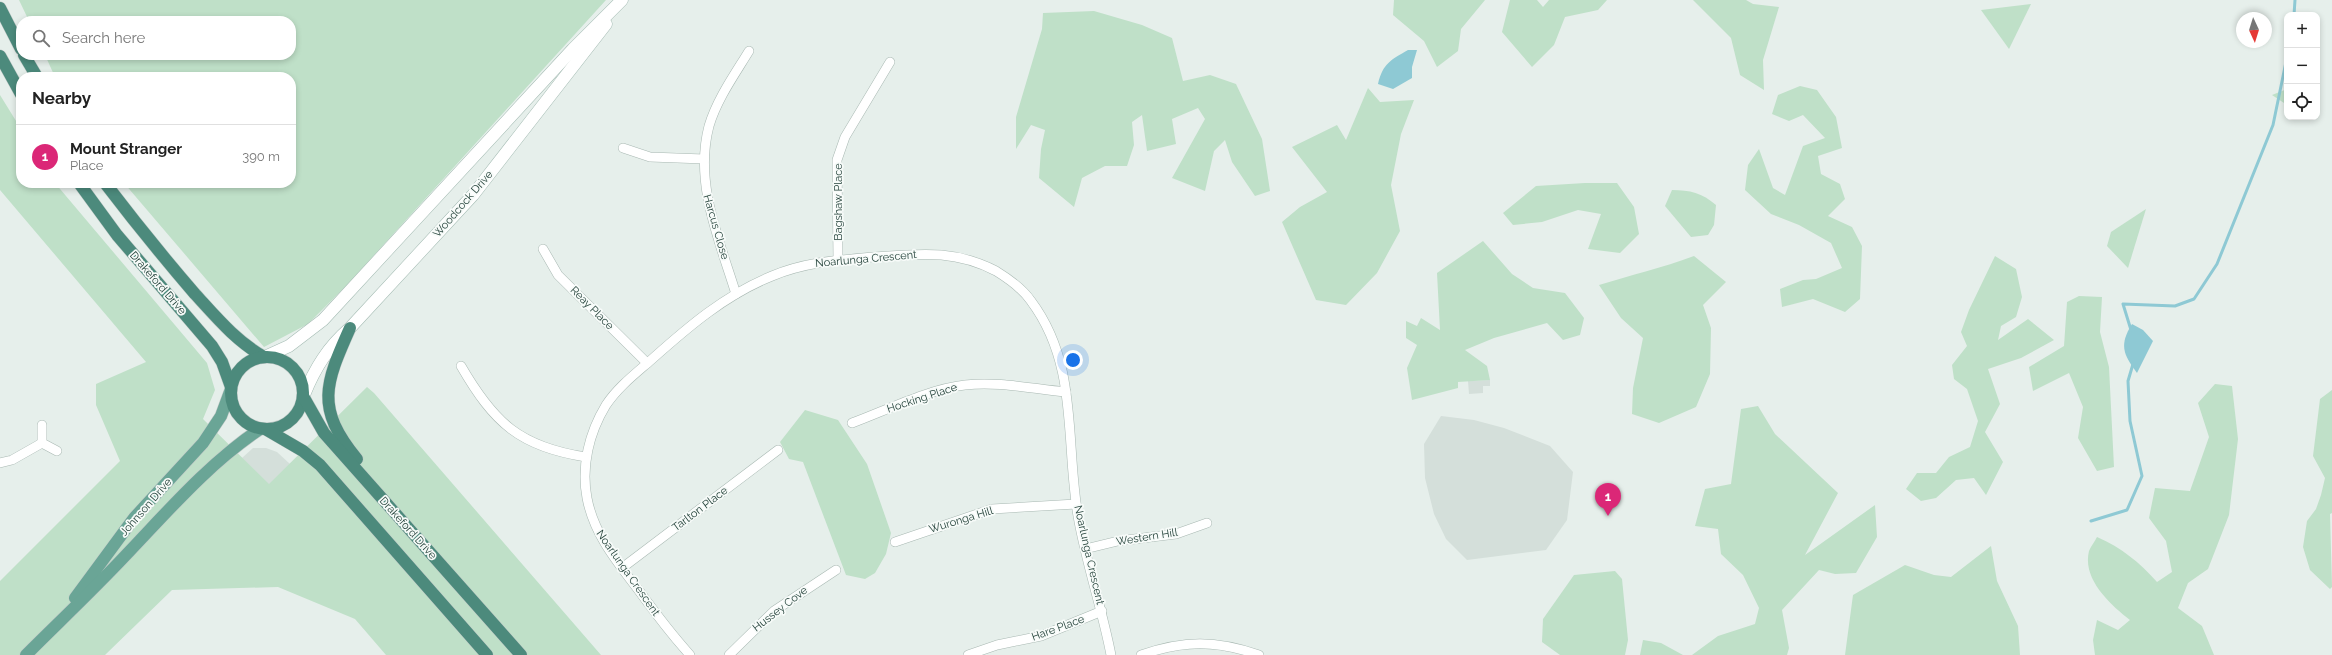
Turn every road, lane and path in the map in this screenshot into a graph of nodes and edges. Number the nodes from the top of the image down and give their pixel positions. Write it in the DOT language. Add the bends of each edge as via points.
graph roads {
  1 [pos="619,4"];
  2 [pos="0,8"];
  3 [pos="16,38"];
  4 [pos="749,50"];
  5 [pos="0,56"];
  6 [pos="27,60"];
  7 [pos="890,62"];
  8 [pos="34,72"];
  9 [pos="16,85"];
  10 [pos="623,148"];
  11 [pos="704,159"];
  12 [pos="83,188"];
  13 [pos="109,188"];
  14 [pos="543,248"];
  15 [pos="838,260"];
  16 [pos="736,294"];
  17 [pos="350,328"];
  18 [pos="266,356"];
  19 [pos="648,363"];
  20 [pos="461,366"];
  21 [pos="231,388"];
  22 [pos="1066,392"];
  23 [pos="303,395"];
  24 [pos="852,422"];
  25 [pos="42,425"];
  26 [pos="263,430"];
  27 [pos="42,442"];
  28 [pos="778,450"];
  29 [pos="57,451"];
  30 [pos="586,457"];
  31 [pos="0,463"];
  32 [pos="359,474"];
  33 [pos="1076,504"];
  34 [pos="1207,523"];
  35 [pos="895,542"];
  36 [pos="1085,549"];
  37 [pos="622,568"];
  38 [pos="836,570"];
  39 [pos="1102,610"];
  40 [pos="57,624"];
  41 [pos="26,655"];
  42 [pos="487,655"];
  43 [pos="522,655"];
  44 [pos="690,655"];
  45 [pos="729,655"];
  46 [pos="968,655"];
  47 [pos="1112,655"];
  48 [pos="1141,655"];
  49 [pos="1259,655"];
  1 -- 17 [label="main road, Woodcock Drive" via="595,39 472,195"];
  1 -- 18 [label="main road, Woodcock Drive" via="573,49 323,320 289,346"];
  2 -- 3 [label="highway"];
  4 -- 11 [label="street, Harcus Close" via="718,103 710,125"];
  5 -- 9 [label="highway"];
  6 -- 8 [label="highway"];
  7 -- 15 [label="street, Bagshaw Place" via="845,137 837,160"];
  10 -- 11 [label="street" via="650,157"];
  11 -- 16 [label="street, Harcus Close" via="705,189"];
  12 -- 21 [label="highway, Drakeford Drive" via="117,235 212,346 222,362"];
  13 -- 18 [label="highway, Drakeford Drive" via="177,273 223,324 238,340"];
  14 -- 19 [label="street, Reay Place" via="558,275"];
  15 -- 16 [label="street, Noarlunga Crescent" via="773,275"];
  15 -- 22 [label="street, Noarlunga Crescent" via="939,254 974,260 1006,277 1029,298 1049,328 1058,352"];
  16 -- 19 [label="street, Noarlunga Crescent" via="705,314"];
  17 -- 23 [label="main road, Woodcock Drive" via="335,340 324,355"];
  17 -- 32 [label="highway" via="332,367 328,400 335,429 358,460"];
  18 -- 21 [label="highway" via="255,358 242,366"];
  18 -- 23 [label="highway" via="286,362 293,368 299,376"];
  19 -- 30 [label="street, Noarlunga Crescent" via="621,387 607,404 596,423"];
  20 -- 30 [label="street" via="478,395 508,427 536,445 556,452"];
  21 -- 26 [label="highway" via="231,401 236,412 243,421"];
  21 -- 40 [label="main road, Johnson Drive" via="221,416 203,443 134,518"];
  22 -- 24 [label="street, Hocking Place" via="999,385 965,385 943,389"];
  22 -- 33 [label="street, Noarlunga Crescent"];
  23 -- 26 [label="highway" via="294,418 284,425"];
  23 -- 32 [label="highway, Drakeford Drive" via="324,433"];
  25 -- 27 [label="street"];
  26 -- 40 [label="main road, Johnson Drive" via="231,449 205,473"];
  26 -- 42 [label="highway" via="303,451 320,465"];
  27 -- 29 [label="street"];
  27 -- 31 [label="street" via="12,460"];
  28 -- 37 [label="street, Tarlton Place"];
  30 -- 37 [label="street, Noarlunga Crescent" via="586,491 592,517 600,536"];
  32 -- 43 [label="highway, Drakeford Drive"];
  33 -- 35 [label="street, Wuronga Hill" via="992,509"];
  33 -- 36 [label="street, Noarlunga Crescent"];
  34 -- 36 [label="street, Western Hill" via="1176,534 1118,541"];
  36 -- 39 [label="street, Noarlunga Crescent"];
  37 -- 44 [label="street, Noarlunga Crescent"];
  38 -- 45 [label="street, Hussey Cove" via="774,611"];
  39 -- 46 [label="street, Hare Place" via="1042,636 997,645"];
  39 -- 47 [label="street, Noarlunga Crescent"];
  40 -- 41 [label="main road, Johnson Drive"];
  48 -- 49 [label="street" via="1187,643 1211,643"];
}
